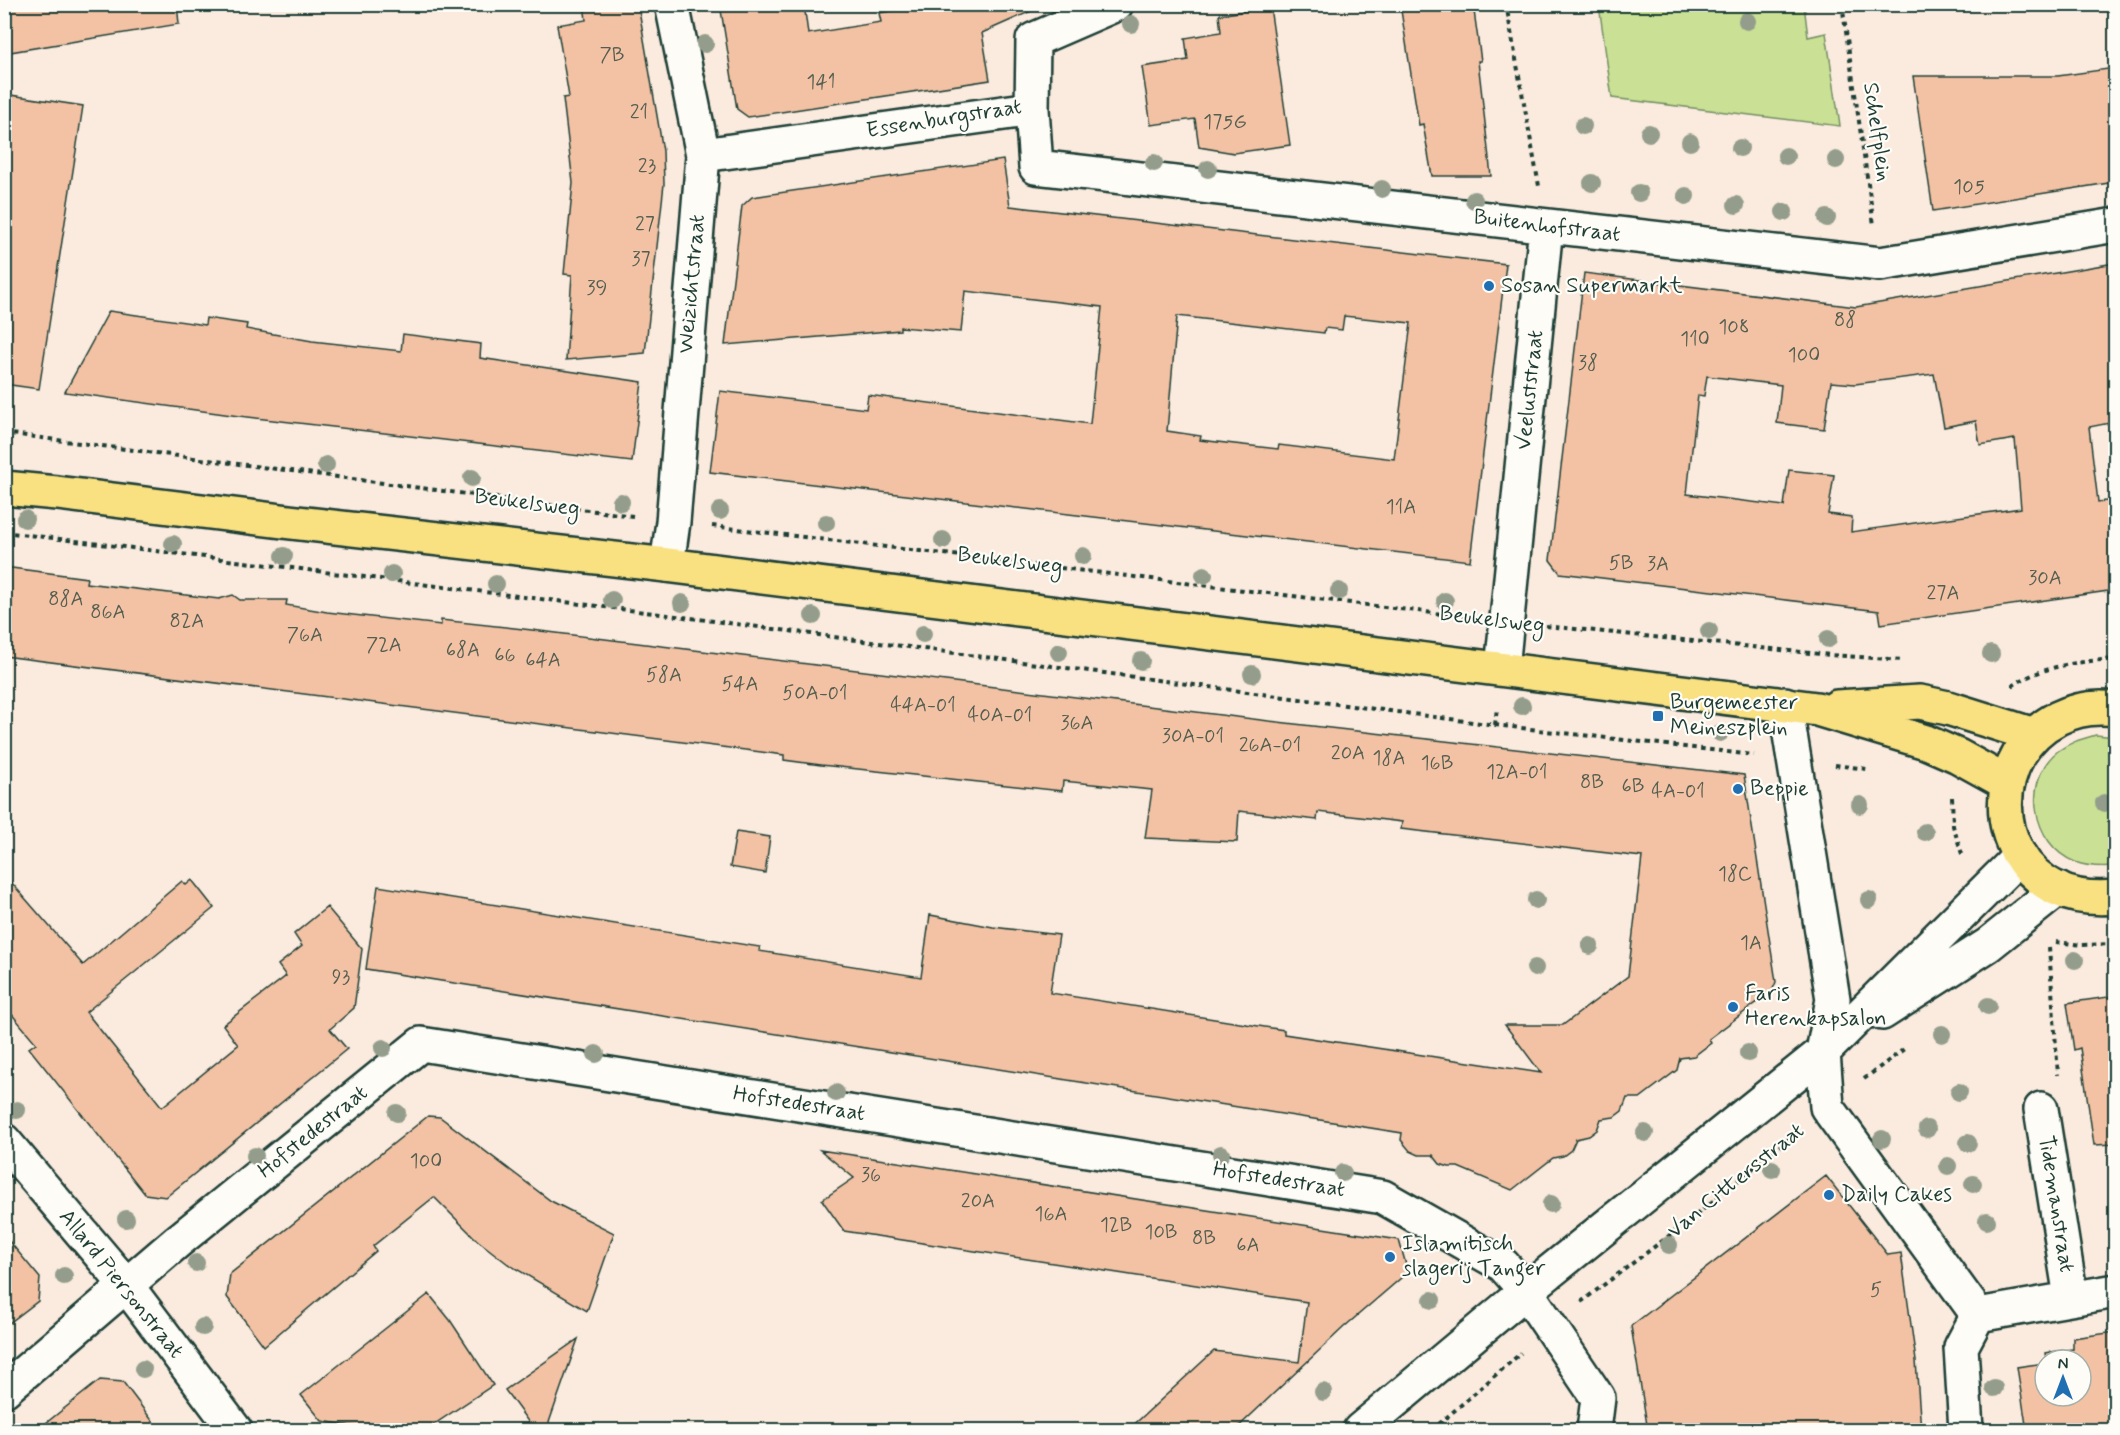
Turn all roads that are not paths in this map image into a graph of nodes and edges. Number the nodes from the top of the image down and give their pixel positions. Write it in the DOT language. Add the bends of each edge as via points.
graph roads {
  1 [pos="672,4"];
  2 [pos="1116,4"];
  3 [pos="1032,109"];
  4 [pos="703,155"];
  5 [pos="2115,225"];
  6 [pos="1546,226"];
  7 [pos="4,476"];
  8 [pos="4,488"];
  9 [pos="57,493"];
  10 [pos="667,565"];
  11 [pos="1502,669"];
  12 [pos="1785,704"];
  13 [pos="1817,709"];
  14 [pos="2115,709"];
  15 [pos="2034,735"];
  16 [pos="2007,783"];
  17 [pos="2020,856"];
  18 [pos="2058,889"];
  19 [pos="2115,897"];
  20 [pos="1823,1052"];
  21 [pos="2041,1109"];
  22 [pos="4,1141"];
  23 [pos="126,1285"];
  24 [pos="1526,1291"];
  25 [pos="2115,1291"];
  26 [pos="2071,1298"];
  27 [pos="1978,1316"];
  28 [pos="4,1390"];
  29 [pos="235,1431"];
  30 [pos="1360,1431"];
  31 [pos="1594,1431"];
  32 [pos="1966,1431"];
  1 -- 4 [label="street, Weizichtstraat"];
  2 -- 3 [label="street, Essenburgstraat" via="1033,40"];
  3 -- 4 [label="street, Essenburgstraat"];
  3 -- 6 [label="street, Buitenhofstraat" via="1036,167"];
  4 -- 10 [label="street, Weizichtstraat"];
  5 -- 6 [label="street, Buitenhofstraat" via="1880,264"];
  6 -- 11 [label="street, Veeluststraat"];
  7 -- 9 [label="main road, Beukelsweg"];
  8 -- 9 [label="main road, Beukelsweg"];
  9 -- 10 [label="main road, Beukelsweg"];
  10 -- 11 [label="main road, Beukelsweg"];
  11 -- 12 [label="main road, Beukelsweg"];
  12 -- 13 [label="main road, Beukelsweg"];
  12 -- 20 [label="street" via="1833,999"];
  13 -- 15 [label="main road, Beukelsweg" via="1920,702"];
  13 -- 16 [label="main road, Beukelsweg" via="1926,742"];
  14 -- 15 [label="main road" via="2078,710 2050,722"];
  15 -- 16 [label="main road" via="2018,755"];
  16 -- 17 [label="main road" via="2006,820"];
  17 -- 18 [label="main road" via="2036,874"];
  17 -- 20 [label="street, Van Cittersstraat"];
  18 -- 19 [label="main road" via="2087,897"];
  18 -- 20 [label="street, Van Cittersstraat" via="1988,945"];
  20 -- 24 [label="street, Van Cittersstraat"];
  20 -- 27 [label="street" via="1827,1107"];
  21 -- 26 [label="street, Tidemanstraat"];
  22 -- 23 [label="street, Allard Piersonstraat"];
  23 -- 24 [label="street, Hofstedestraat" via="421,1044 1383,1197 1503,1265"];
  23 -- 28 [label="street, Hofstedestraat"];
  23 -- 29 [label="street, Allard Piersonstraat"];
  24 -- 30 [label="street, Van Cittersstraat"];
  24 -- 31 [label="street, Hofstedestraat" via="1598,1398"];
  25 -- 26 [label="street"];
  26 -- 27 [label="street"];
  27 -- 32 [label="street" via="1961,1347"];
}
